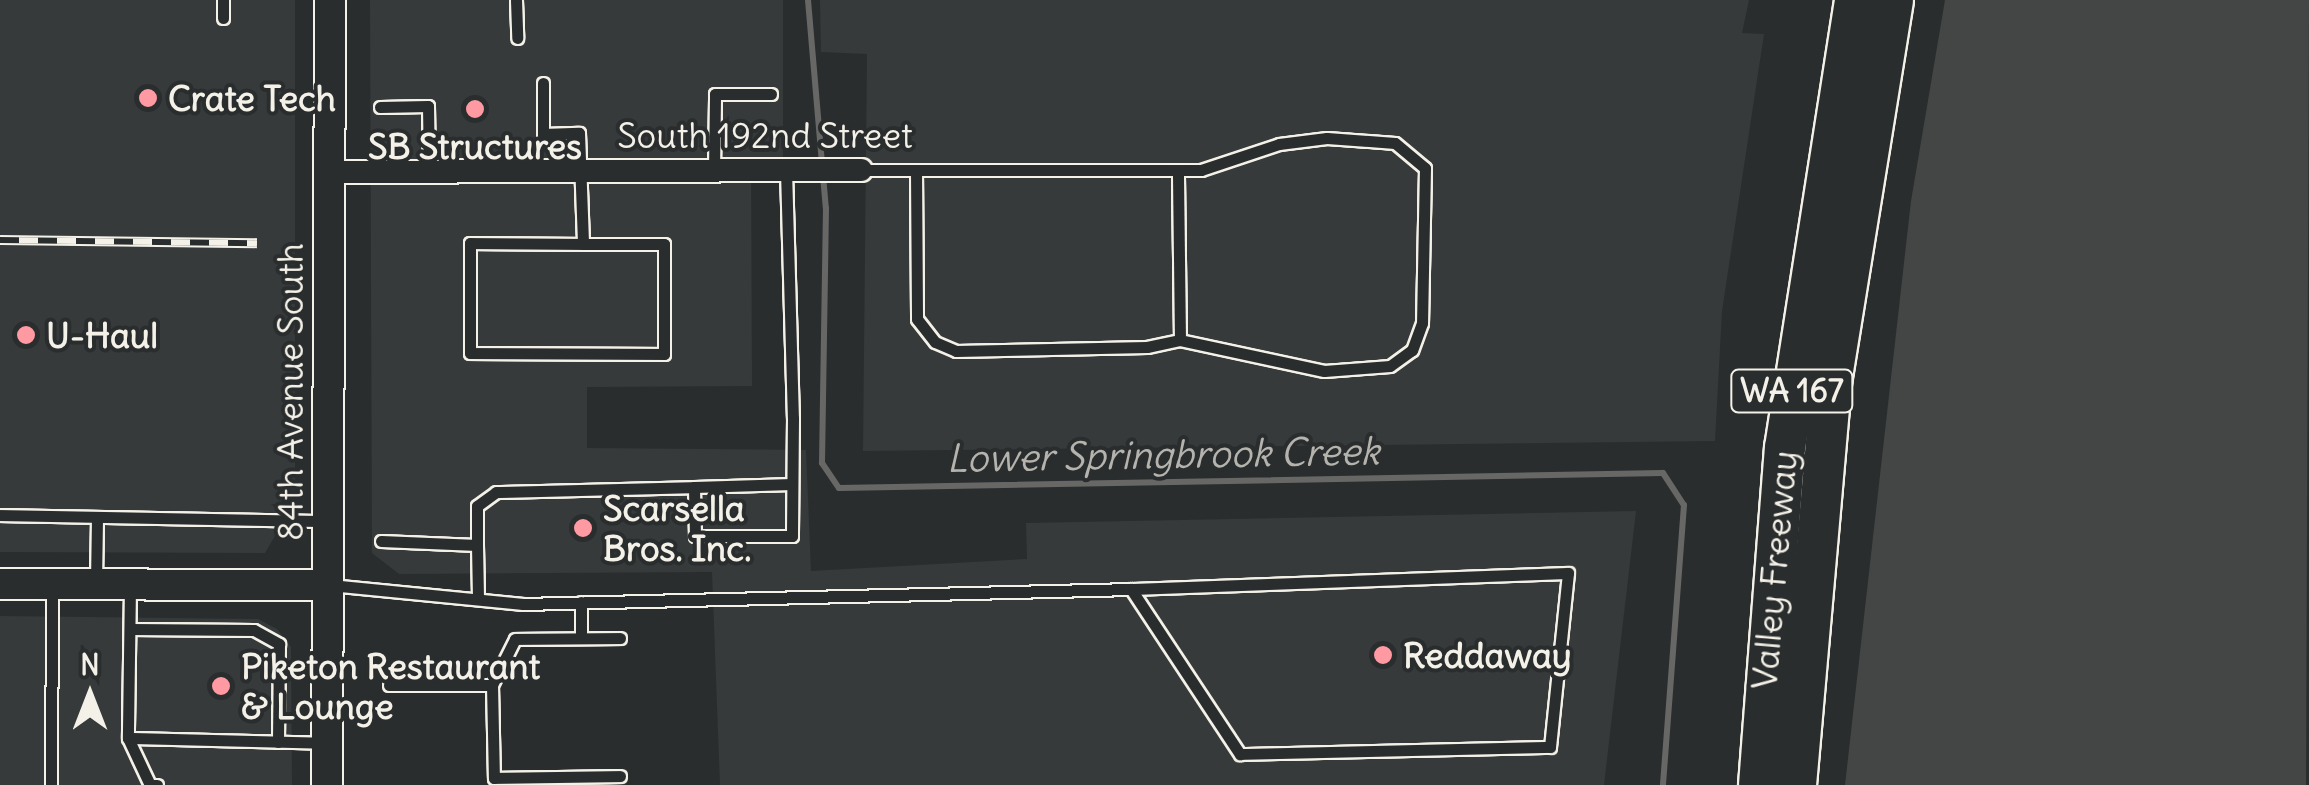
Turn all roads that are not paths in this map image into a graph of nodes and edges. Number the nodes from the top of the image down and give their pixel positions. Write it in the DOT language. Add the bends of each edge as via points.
graph roads {
  1 [pos="223,0"];
  2 [pos="330,0"];
  3 [pos="516,0"];
  4 [pos="1855,0"];
  5 [pos="1892,0"];
  6 [pos="1908,0"];
  7 [pos="222,18"];
  8 [pos="517,38"];
  9 [pos="542,84"];
  10 [pos="772,94"];
  11 [pos="380,107"];
  12 [pos="580,170"];
  13 [pos="714,170"];
  14 [pos="793,170"];
  15 [pos="861,170"];
  16 [pos="916,170"];
  17 [pos="1178,170"];
  18 [pos="429,171"];
  19 [pos="329,172"];
  20 [pos="584,244"];
  21 [pos="1180,340"];
  22 [pos="792,484"];
  23 [pos="694,486"];
  24 [pos="0,516"];
  25 [pos="97,517"];
  26 [pos="327,522"];
  27 [pos="381,542"];
  28 [pos="477,545"];
  29 [pos="96,582"];
  30 [pos="130,582"];
  31 [pos="52,583"];
  32 [pos="0,584"];
  33 [pos="326,585"];
  34 [pos="1130,588"];
  35 [pos="478,600"];
  36 [pos="581,602"];
  37 [pos="130,629"];
  38 [pos="580,638"];
  39 [pos="620,638"];
  40 [pos="389,685"];
  41 [pos="492,685"];
  42 [pos="128,738"];
  43 [pos="278,742"];
  44 [pos="327,743"];
  45 [pos="620,776"];
  46 [pos="51,785"];
  47 [pos="157,785"];
  48 [pos="327,785"];
  49 [pos="1759,785"];
  50 [pos="1796,785"];
  51 [pos="1812,785"];
  1 -- 7 [label="lane"];
  2 -- 19 [label="main road, 84th Avenue South"];
  3 -- 8 [label="lane"];
  4 -- 49 [label="highway, Valley Freeway / WA 167" via="1784,448"];
  5 -- 50 [label="highway" via="1831,383"];
  6 -- 51 [label="highway, Valley Freeway / WA 167" via="1845,399"];
  9 -- 12 [label="lane" via="544,134 579,133"];
  10 -- 13 [label="lane" via="715,94"];
  11 -- 18 [label="lane" via="428,106"];
  12 -- 13 [label="street, South 192nd Street"];
  12 -- 18 [label="street, South 192nd Street"];
  12 -- 20 [label="lane"];
  13 -- 14 [label="street, South 192nd Street"];
  14 -- 15 [label="street, South 192nd Street"];
  14 -- 22 [label="lane"];
  15 -- 16 [label="lane, South 192nd Street"];
  16 -- 17 [label="lane, South 192nd Street"];
  16 -- 21 [label="lane" via="918,319 935,342 956,351 1147,347"];
  17 -- 21 [label="lane"];
  17 -- 21 [label="lane, South 192nd Street" via="1327,138 1366,138 1406,149 1425,168 1422,323 1412,350 1390,366 1324,371"];
  18 -- 19 [label="street, South 192nd Street"];
  19 -- 26 [label="main road, 84th Avenue South"];
  20 -- 20 [label="lane" via="664,244 664,354 470,353 470,244"];
  22 -- 23 [label="lane"];
  22 -- 23 [label="lane" via="792,536 695,536"];
  23 -- 28 [label="lane" via="496,492 477,506"];
  24 -- 25 [label="lane"];
  25 -- 26 [label="lane"];
  25 -- 29 [label="lane"];
  26 -- 33 [label="main road, 84th Avenue South"];
  27 -- 28 [label="lane"];
  28 -- 35 [label="lane"];
  29 -- 30 [label="main road"];
  29 -- 31 [label="main road"];
  30 -- 33 [label="main road"];
  30 -- 37 [label="lane"];
  31 -- 32 [label="main road"];
  31 -- 46 [label="lane"];
  33 -- 35 [label="lane"];
  33 -- 44 [label="main road, 84th Avenue South"];
  34 -- 34 [label="lane" via="1240,754 1550,747 1568,573"];
  34 -- 36 [label="lane"];
  35 -- 36 [label="lane"];
  36 -- 38 [label="lane"];
  37 -- 42 [label="lane"];
  37 -- 43 [label="lane" via="254,630 278,644"];
  38 -- 39 [label="lane"];
  38 -- 41 [label="lane" via="514,639"];
  40 -- 41 [label="lane"];
  41 -- 45 [label="lane" via="494,778"];
  42 -- 43 [label="lane"];
  42 -- 47 [label="lane" via="150,784"];
  43 -- 44 [label="lane"];
  44 -- 48 [label="main road, 84th Avenue South"];
}
